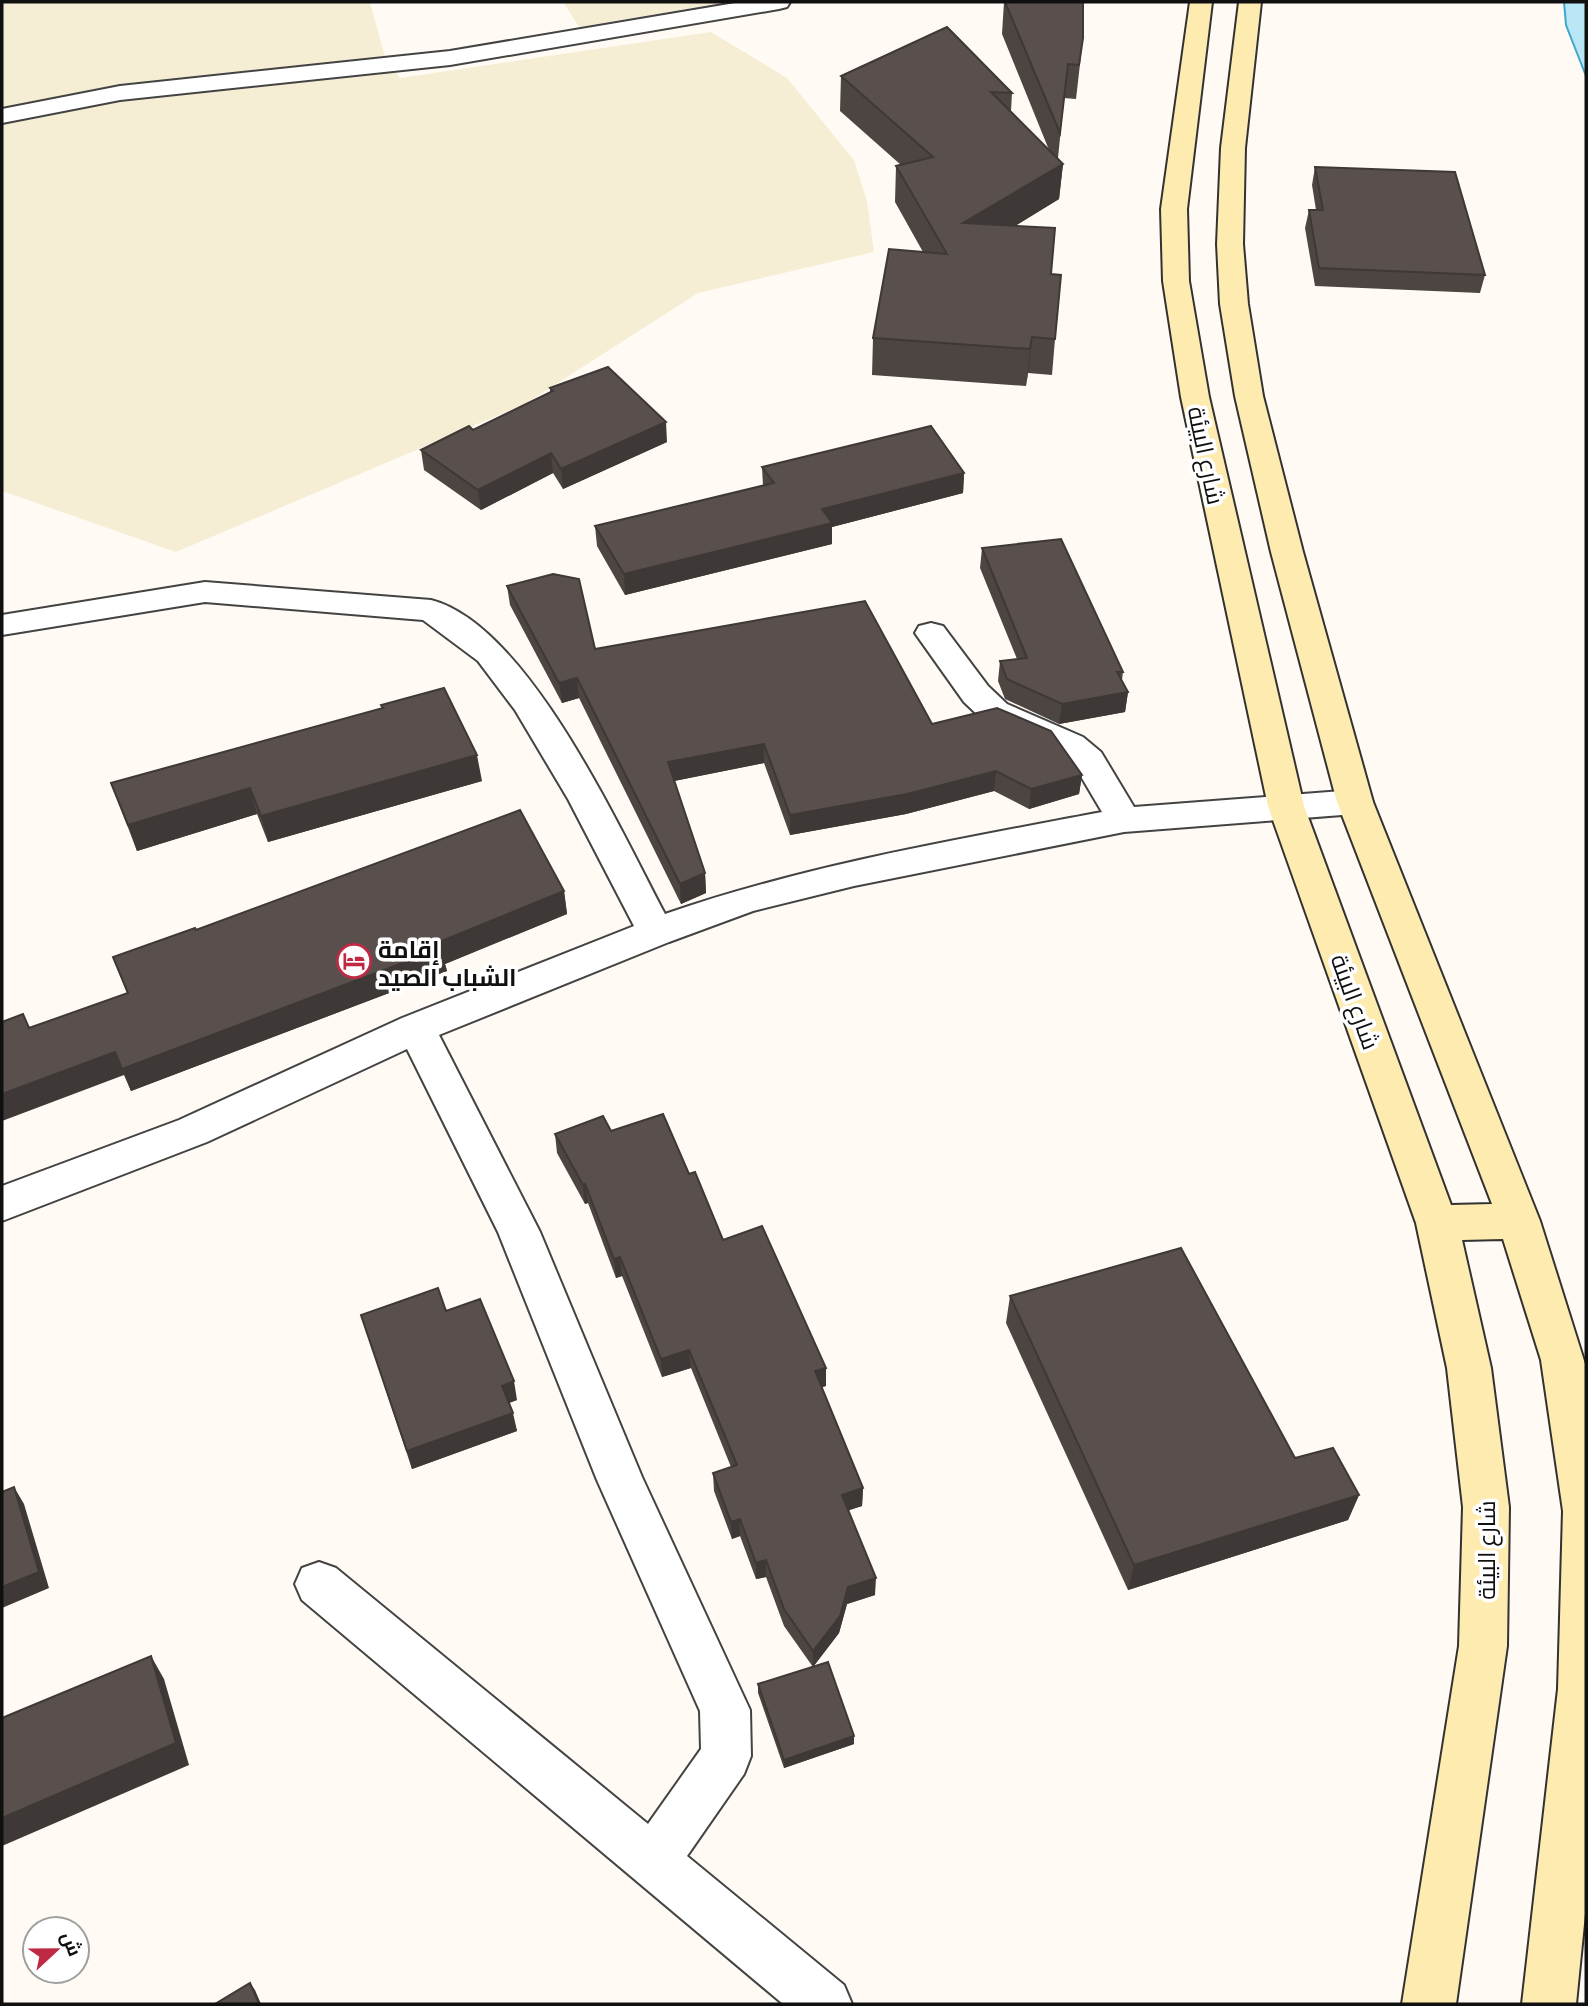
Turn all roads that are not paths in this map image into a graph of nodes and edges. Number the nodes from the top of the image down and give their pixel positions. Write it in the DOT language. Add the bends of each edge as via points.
graph roads {
  1 [pos="779,2"];
  2 [pos="1201,2"];
  3 [pos="1250,2"];
  4 [pos="2,116"];
  5 [pos="2,625"];
  6 [pos="931,633"];
  7 [pos="1355,802"];
  8 [pos="1286,806"];
  9 [pos="1124,820"];
  10 [pos="656,932"];
  11 [pos="416,1028"];
  12 [pos="2,1204"];
  13 [pos="1519,1220"];
  14 [pos="1437,1223"];
  15 [pos="1586,1511"];
  16 [pos="319,1584"];
  17 [pos="653,1861"];
  18 [pos="825,2004"];
  19 [pos="1429,2004"];
  20 [pos="1549,2004"];
  1 -- 4 [label="street" via="486,53 121,93"];
  2 -- 8 [label="main road, شارع البيئة" via="1174,209 1176,281 1195,397"];
  3 -- 7 [label="main road" via="1233,148 1230,244 1241,358 1287,552"];
  5 -- 10 [label="street" via="205,592 431,610 454,623 505,671 561,758"];
  6 -- 9 [label="street" via="995,712 1070,745 1089,760"];
  7 -- 8 [label="street"];
  7 -- 13 [label="main road"];
  8 -- 9 [label="street"];
  8 -- 14 [label="main road, شارع البيئة"];
  9 -- 10 [label="street" via="854,873 746,900"];
  10 -- 11 [label="street"];
  11 -- 12 [label="street" via="193,1131"];
  11 -- 17 [label="street" via="519,1232 620,1480 725,1710 726,1756"];
  13 -- 14 [label="main road"];
  13 -- 15 [label="main road" via="1563,1360"];
  14 -- 19 [label="main road, شارع البيئة" via="1469,1368 1486,1507 1483,1646"];
  15 -- 20 [label="main road" via="1583,1689"];
  16 -- 17 [label="street"];
  17 -- 18 [label="street"];
}
